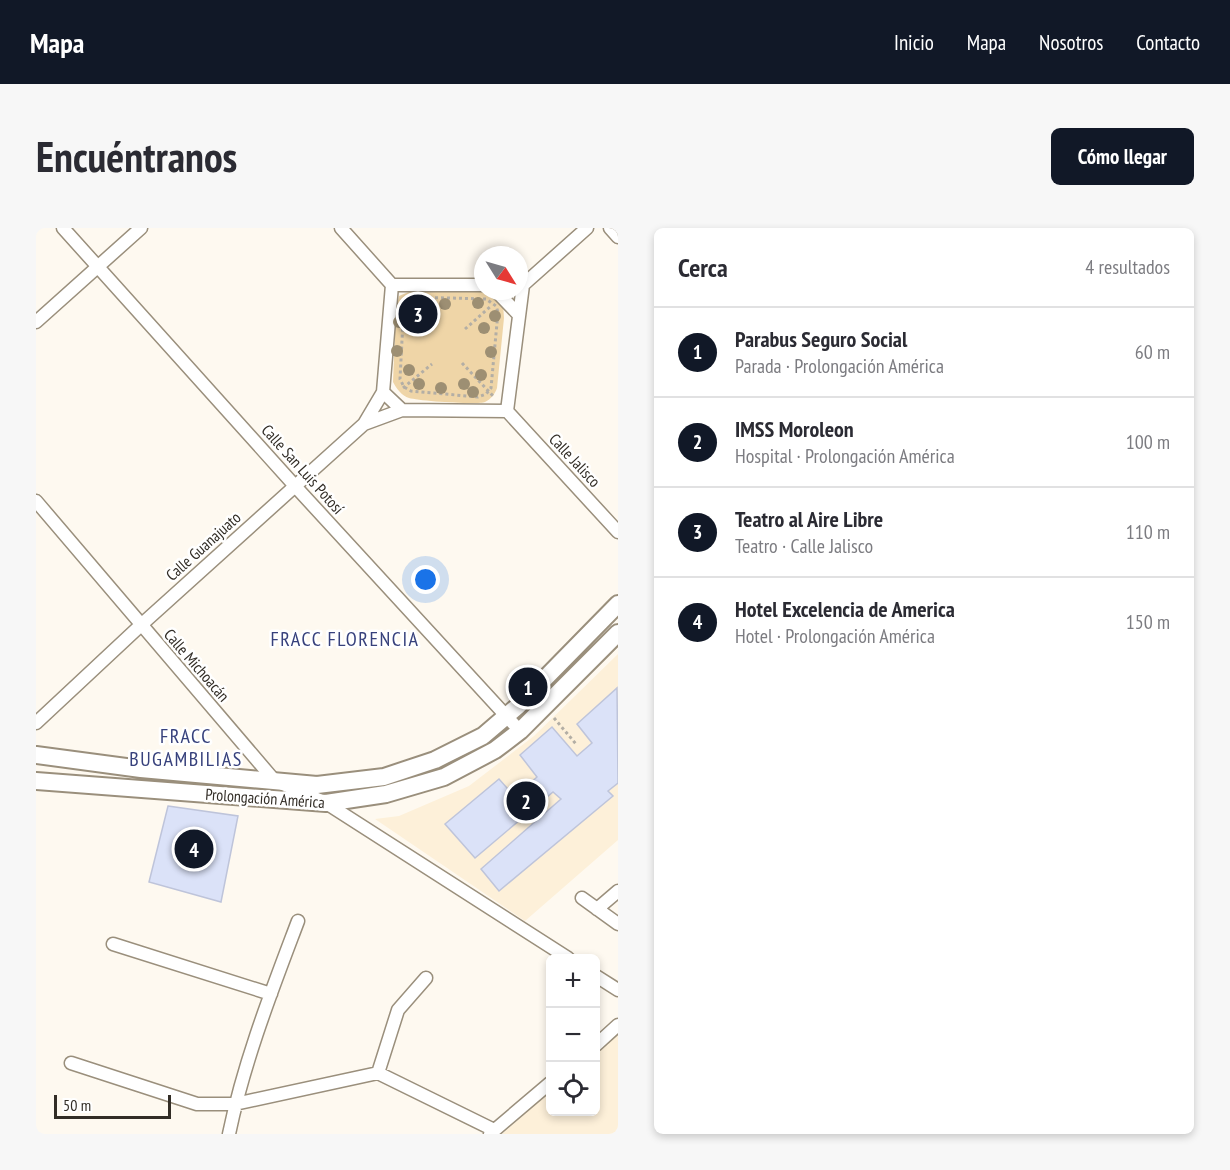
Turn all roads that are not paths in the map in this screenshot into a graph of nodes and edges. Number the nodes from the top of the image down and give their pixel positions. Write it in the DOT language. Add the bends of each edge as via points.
graph roads {
  1 [pos="63,228"];
  2 [pos="141,228"];
  3 [pos="341,228"];
  4 [pos="587,228"];
  5 [pos="610,228"];
  6 [pos="618,237"];
  7 [pos="99,266"];
  8 [pos="528,279"];
  9 [pos="392,285"];
  10 [pos="474,285"];
  11 [pos="505,300"];
  12 [pos="520,300"];
  13 [pos="519,315"];
  14 [pos="36,322"];
  15 [pos="386,395"];
  16 [pos="402,410"];
  17 [pos="507,411"];
  18 [pos="364,424"];
  19 [pos="295,486"];
  20 [pos="36,501"];
  21 [pos="618,532"];
  22 [pos="618,604"];
  23 [pos="141,625"];
  24 [pos="618,633"];
  25 [pos="507,716"];
  26 [pos="36,723"];
  27 [pos="520,731"];
  28 [pos="36,755"];
  29 [pos="274,780"];
  30 [pos="36,781"];
  31 [pos="326,803"];
  32 [pos="618,891"];
  33 [pos="582,898"];
  34 [pos="597,909"];
  35 [pos="298,921"];
  36 [pos="618,924"];
  37 [pos="113,944"];
  38 [pos="562,954"];
  39 [pos="426,978"];
  40 [pos="600,979"];
  41 [pos="618,990"];
  42 [pos="271,994"];
  43 [pos="618,1025"];
  44 [pos="600,1041"];
  45 [pos="71,1064"];
  46 [pos="378,1073"];
  47 [pos="546,1086"];
  48 [pos="235,1104"];
  49 [pos="492,1132"];
  50 [pos="229,1134"];
  1 -- 7 [label="street, Calle San Luis Potosí"];
  2 -- 7 [label="street"];
  3 -- 9 [label="street"];
  4 -- 8 [label="street"];
  5 -- 6 [label="street"];
  7 -- 14 [label="street"];
  7 -- 19 [label="street, Calle San Luis Potosí"];
  9 -- 10 [label="street"];
  9 -- 15 [label="street"];
  11 -- 13 [label="street"];
  12 -- 13 [label="street"];
  13 -- 17 [label="street"];
  15 -- 16 [label="street"];
  15 -- 18 [label="street"];
  16 -- 17 [label="street"];
  16 -- 18 [label="street, Calle Guanajuato"];
  17 -- 21 [label="street, Calle Jalisco"];
  18 -- 19 [label="street, Calle Guanajuato"];
  19 -- 23 [label="street, Calle Guanajuato"];
  19 -- 25 [label="street, Calle San Luis Potosí"];
  20 -- 23 [label="street, Calle Michoacán"];
  22 -- 25 [label="street, Prolongación América"];
  23 -- 26 [label="street, Calle Guanajuato"];
  23 -- 29 [label="street, Calle Michoacán"];
  24 -- 27 [label="street, Prolongación América"];
  25 -- 27 [label="street, Calle San Luis Potosí"];
  25 -- 29 [label="street, Prolongación América" via="483,736 435,760 384,777 316,785"];
  27 -- 31 [label="street, Prolongación América" via="495,750 444,777 386,794"];
  28 -- 29 [label="street, Prolongación América"];
  29 -- 31 [label="street, Calle Michoacán"];
  30 -- 31 [label="street, Prolongación América"];
  31 -- 38 [label="street, Calle Michoacán"];
  32 -- 34 [label="street"];
  33 -- 34 [label="street"];
  34 -- 36 [label="street"];
  35 -- 42 [label="street"];
  37 -- 42 [label="street"];
  39 -- 46 [label="street" via="398,1010"];
  40 -- 41 [label="street"];
  42 -- 48 [label="street"];
  43 -- 44 [label="street"];
  45 -- 48 [label="street" via="197,1104"];
  46 -- 48 [label="street"];
  46 -- 49 [label="street"];
  47 -- 49 [label="street"];
  48 -- 50 [label="street"];
}
